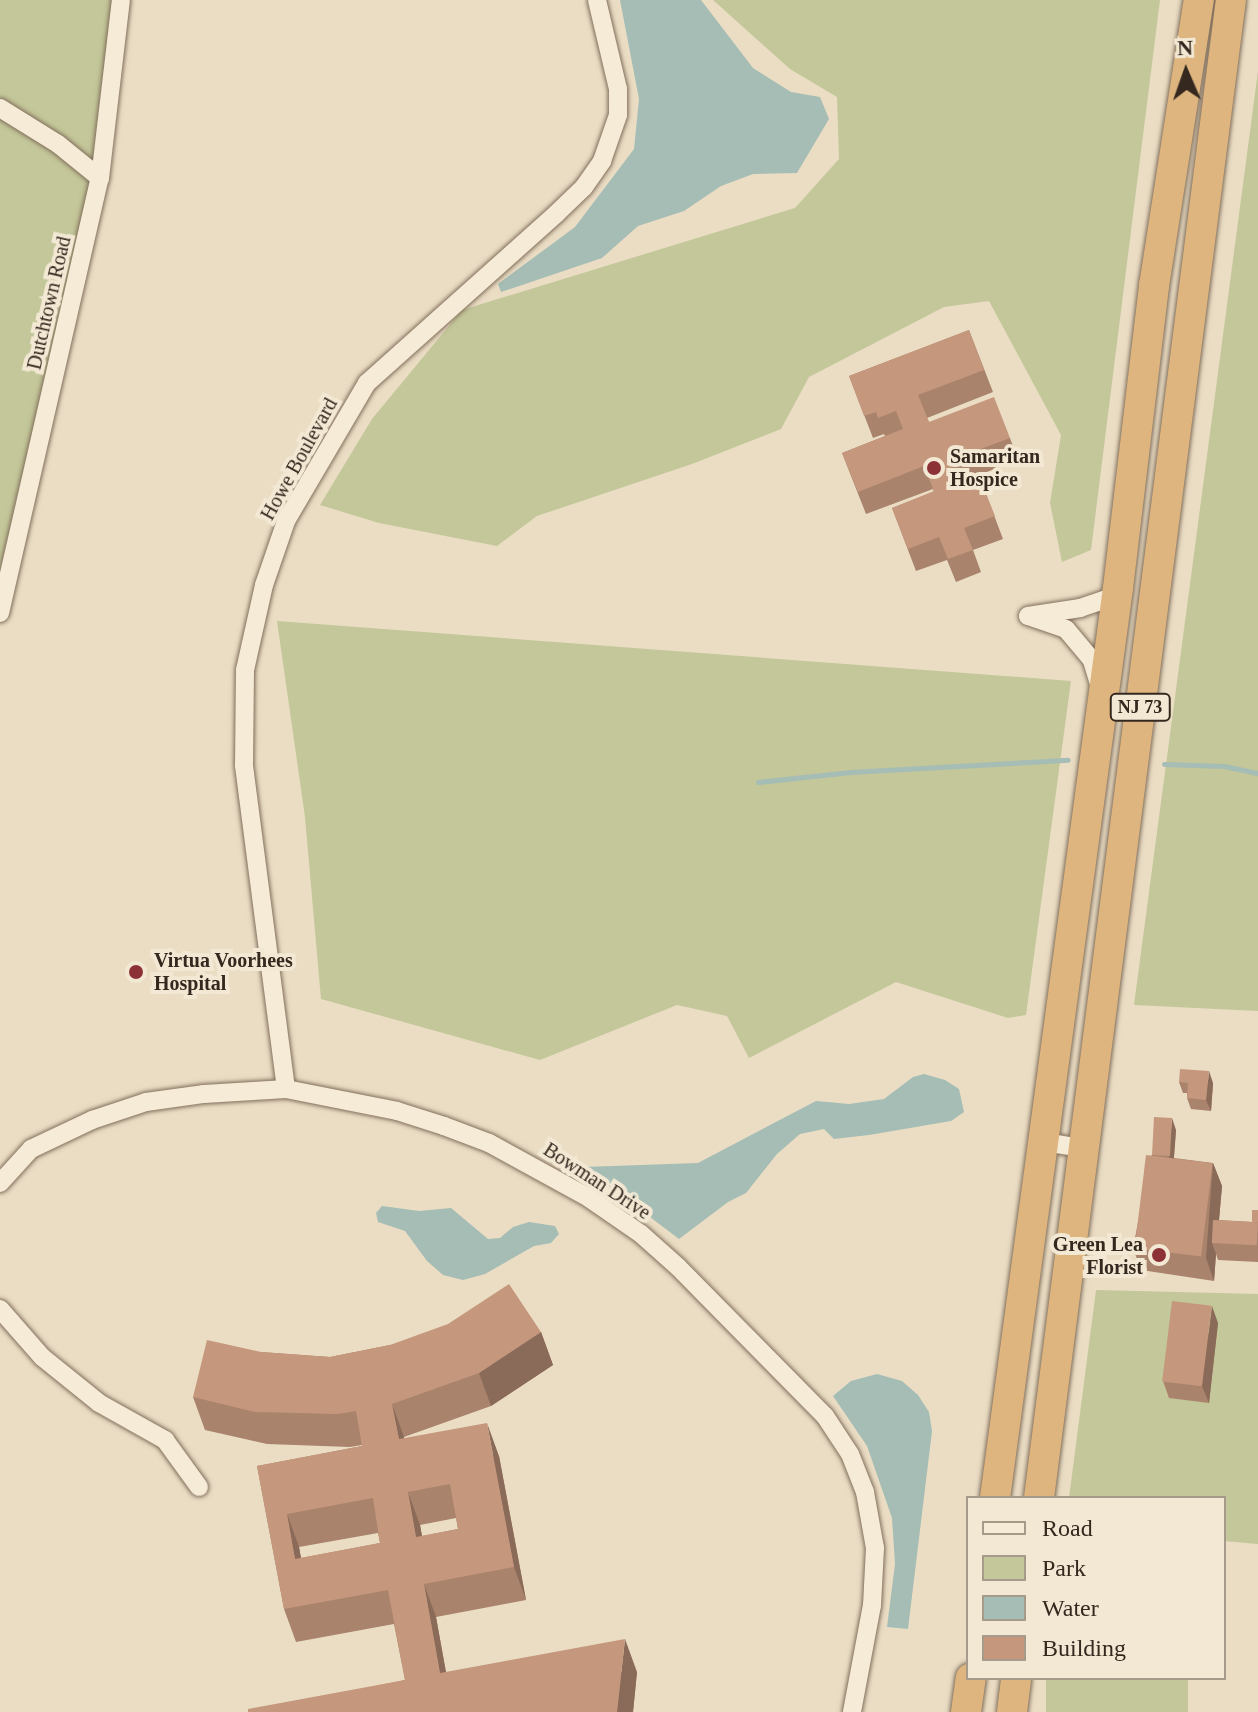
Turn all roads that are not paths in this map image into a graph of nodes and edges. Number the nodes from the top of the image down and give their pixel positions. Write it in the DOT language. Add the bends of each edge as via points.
graph roads {
  1 [pos="121,0"];
  2 [pos="597,0"];
  3 [pos="1199,0"];
  4 [pos="1231,0"];
  5 [pos="0,108"];
  6 [pos="100,178"];
  7 [pos="1118,588"];
  8 [pos="0,613"];
  9 [pos="1102,693"];
  10 [pos="286,1089"];
  11 [pos="1044,1142"];
  12 [pos="1083,1148"];
  13 [pos="0,1183"];
  14 [pos="0,1309"];
  15 [pos="199,1487"];
  16 [pos="995,1496"];
  17 [pos="1039,1496"];
  18 [pos="971,1680"];
  19 [pos="1016,1680"];
  20 [pos="852,1712"];
  21 [pos="966,1712"];
  22 [pos="1012,1712"];
  1 -- 6 [label="street, Dutchtown Road"];
  2 -- 10 [label="street, Howe Boulevard" via="618,89 618,115 602,161 556,214 367,383 286,521 264,585 245,670 244,765"];
  3 -- 7 [label="highway, NJ 73" via="1154,286"];
  4 -- 12 [label="highway, NJ 73"];
  5 -- 6 [label="street"];
  6 -- 8 [label="street, Dutchtown Road"];
  7 -- 9 [label="highway, NJ 73"];
  7 -- 9 [label="street" via="1109,598 1080,608 1028,616 1066,629 1092,660"];
  9 -- 11 [label="highway, NJ 73"];
  10 -- 13 [label="street, Bowman Drive" via="146,1102 31,1149"];
  10 -- 20 [label="street, Bowman Drive" via="444,1126 499,1148 589,1198 678,1267 825,1416 850,1454 874,1529 872,1605"];
  11 -- 12 [label="street"];
  11 -- 16 [label="highway, NJ 73"];
  12 -- 17 [label="highway, NJ 73"];
  14 -- 15 [label="street" via="42,1357 87,1394 165,1440"];
  18 -- 21 [label="highway"];
  19 -- 22 [label="highway"];
}
